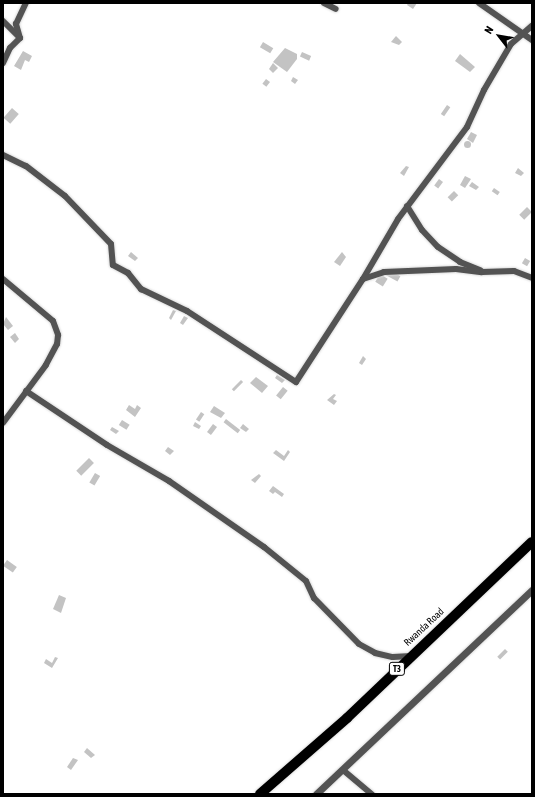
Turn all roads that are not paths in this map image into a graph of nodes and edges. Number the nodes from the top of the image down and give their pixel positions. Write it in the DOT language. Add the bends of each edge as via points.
graph roads {
  1 [pos="26,3"];
  2 [pos="324,3"];
  3 [pos="479,3"];
  4 [pos="336,9"];
  5 [pos="3,21"];
  6 [pos="532,26"];
  7 [pos="522,33"];
  8 [pos="20,38"];
  9 [pos="532,40"];
  10 [pos="3,63"];
  11 [pos="3,155"];
  12 [pos="407,206"];
  13 [pos="485,272"];
  14 [pos="532,278"];
  15 [pos="363,279"];
  16 [pos="3,280"];
  17 [pos="26,391"];
  18 [pos="3,423"];
  19 [pos="532,542"];
  20 [pos="532,590"];
  21 [pos="411,656"];
  22 [pos="343,770"];
  23 [pos="260,794"];
  24 [pos="316,794"];
  25 [pos="372,794"];
  1 -- 8 [label="street" via="16,24"];
  2 -- 4 [label="street"];
  3 -- 7 [label="street"];
  5 -- 8 [label="street"];
  6 -- 7 [label="street"];
  7 -- 9 [label="street"];
  7 -- 12 [label="street" via="508,49 484,90 467,127"];
  8 -- 10 [label="street" via="10,48"];
  11 -- 15 [label="street" via="46,180 70,202 111,244 113,265 128,274 141,289 187,311 294,381 298,380"];
  12 -- 13 [label="street" via="422,230 438,247 460,262"];
  12 -- 15 [label="street"];
  13 -- 14 [label="street" via="514,271"];
  13 -- 15 [label="street" via="456,269 384,272"];
  16 -- 17 [label="street" via="54,321 58,335 57,344 46,365"];
  17 -- 18 [label="street"];
  17 -- 21 [label="street" via="107,445 168,481 264,547 306,581 314,598 359,644 375,653 393,657"];
  19 -- 21 [label="highway, Rwanda Road / T3"];
  20 -- 22 [label="street"];
  21 -- 23 [label="highway, Rwanda Road / T3"];
  22 -- 24 [label="street"];
  22 -- 25 [label="street"];
}
